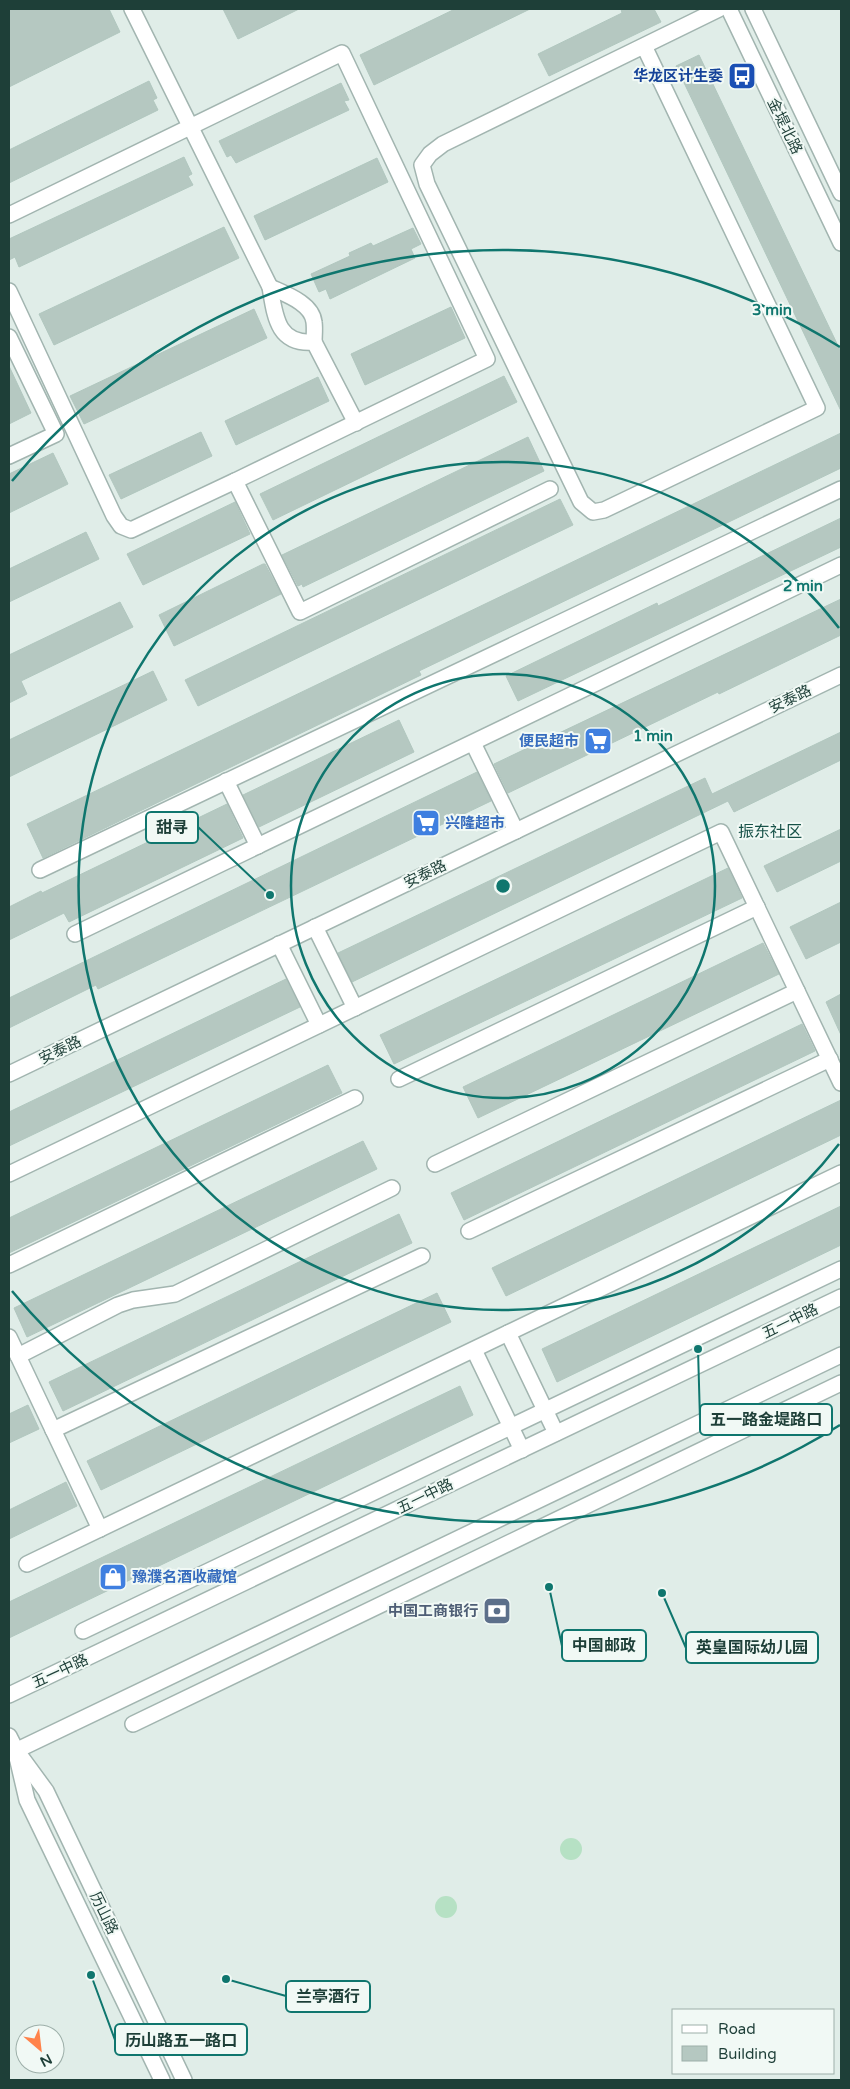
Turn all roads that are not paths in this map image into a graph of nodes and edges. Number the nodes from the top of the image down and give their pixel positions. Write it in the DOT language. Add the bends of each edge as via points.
graph roads {
  1 [pos="132,9"];
  2 [pos="719,9"];
  3 [pos="729,9"];
  4 [pos="753,9"];
  5 [pos="644,46"];
  6 [pos="190,126"];
  7 [pos="841,193"];
  8 [pos="9,215"];
  9 [pos="841,243"];
  10 [pos="270,287"];
  11 [pos="9,292"];
  12 [pos="9,337"];
  13 [pos="314,342"];
  14 [pos="356,423"];
  15 [pos="9,456"];
  16 [pos="235,482"];
  17 [pos="550,489"];
  18 [pos="841,489"];
  19 [pos="841,565"];
  20 [pos="841,675"];
  21 [pos="473,743"];
  22 [pos="226,781"];
  23 [pos="516,831"];
  24 [pos="258,846"];
  25 [pos="40,870"];
  26 [pos="757,907"];
  27 [pos="315,927"];
  28 [pos="74,934"];
  29 [pos="279,944"];
  30 [pos="797,991"];
  31 [pos="355,1008"];
  32 [pos="319,1025"];
  33 [pos="830,1059"];
  34 [pos="9,1074"];
  35 [pos="399,1079"];
  36 [pos="841,1083"];
  37 [pos="355,1098"];
  38 [pos="435,1164"];
  39 [pos="841,1173"];
  40 [pos="9,1174"];
  41 [pos="392,1188"];
  42 [pos="470,1232"];
  43 [pos="422,1256"];
  44 [pos="9,1264"];
  45 [pos="841,1269"];
  46 [pos="841,1297"];
  47 [pos="508,1333"];
  48 [pos="9,1338"];
  49 [pos="474,1350"];
  50 [pos="841,1355"];
  51 [pos="18,1356"];
  52 [pos="841,1383"];
  53 [pos="545,1410"];
  54 [pos="510,1427"];
  55 [pos="53,1430"];
  56 [pos="556,1433"];
  57 [pos="522,1450"];
  58 [pos="100,1529"];
  59 [pos="27,1564"];
  60 [pos="83,1631"];
  61 [pos="9,1695"];
  62 [pos="133,1724"];
  63 [pos="9,1736"];
  64 [pos="12,1752"];
  65 [pos="162,2080"];
  66 [pos="184,2080"];
  1 -- 6 [label="street"];
  2 -- 5 [label="street"];
  3 -- 9 [label="street, 金堤北路"];
  4 -- 7 [label="street, 金堤北路"];
  5 -- 5 [label="street" via="443,144 422,165 427,184 581,502 593,512 604,510 817,408"];
  6 -- 8 [label="street"];
  6 -- 10 [label="street"];
  6 -- 14 [label="street" via="342,53 487,359"];
  10 -- 13 [label="street" via="307,308 314,320"];
  10 -- 13 [label="street" via="274,314 282,333 299,343"];
  11 -- 16 [label="street" via="121,526 131,530"];
  12 -- 15 [label="street" via="56,434"];
  13 -- 14 [label="street"];
  14 -- 16 [label="street"];
  16 -- 17 [label="street" via="300,612"];
  18 -- 22 [label="street"];
  19 -- 21 [label="street"];
  20 -- 23 [label="street, 安泰路"];
  21 -- 23 [label="street"];
  21 -- 24 [label="street"];
  22 -- 24 [label="street"];
  22 -- 25 [label="street"];
  23 -- 27 [label="street, 安泰路"];
  24 -- 28 [label="street"];
  26 -- 30 [label="street"];
  26 -- 31 [label="street" via="721,832"];
  26 -- 35 [label="street"];
  27 -- 29 [label="street, 安泰路"];
  27 -- 31 [label="street"];
  29 -- 32 [label="street"];
  29 -- 34 [label="street, 安泰路"];
  30 -- 33 [label="street"];
  30 -- 38 [label="street"];
  31 -- 32 [label="street"];
  32 -- 40 [label="street"];
  33 -- 36 [label="street"];
  33 -- 42 [label="street"];
  37 -- 44 [label="street"];
  39 -- 47 [label="street"];
  41 -- 51 [label="street" via="175,1294 118,1305"];
  43 -- 55 [label="street"];
  45 -- 53 [label="street"];
  46 -- 56 [label="street, 五一中路"];
  47 -- 49 [label="street"];
  47 -- 53 [label="street"];
  48 -- 51 [label="street"];
  49 -- 54 [label="street"];
  49 -- 58 [label="street"];
  50 -- 64 [label="street"];
  51 -- 55 [label="street"];
  52 -- 62 [label="street"];
  53 -- 54 [label="street"];
  53 -- 56 [label="street"];
  54 -- 57 [label="street"];
  54 -- 60 [label="street"];
  55 -- 58 [label="street"];
  56 -- 57 [label="street, 五一中路"];
  57 -- 61 [label="street, 五一中路"];
  58 -- 59 [label="street"];
  63 -- 64 [label="street, 历山路"];
  64 -- 65 [label="street, 历山路" via="27,1800"];
  64 -- 66 [label="street, 历山路" via="46,1791"];
}
